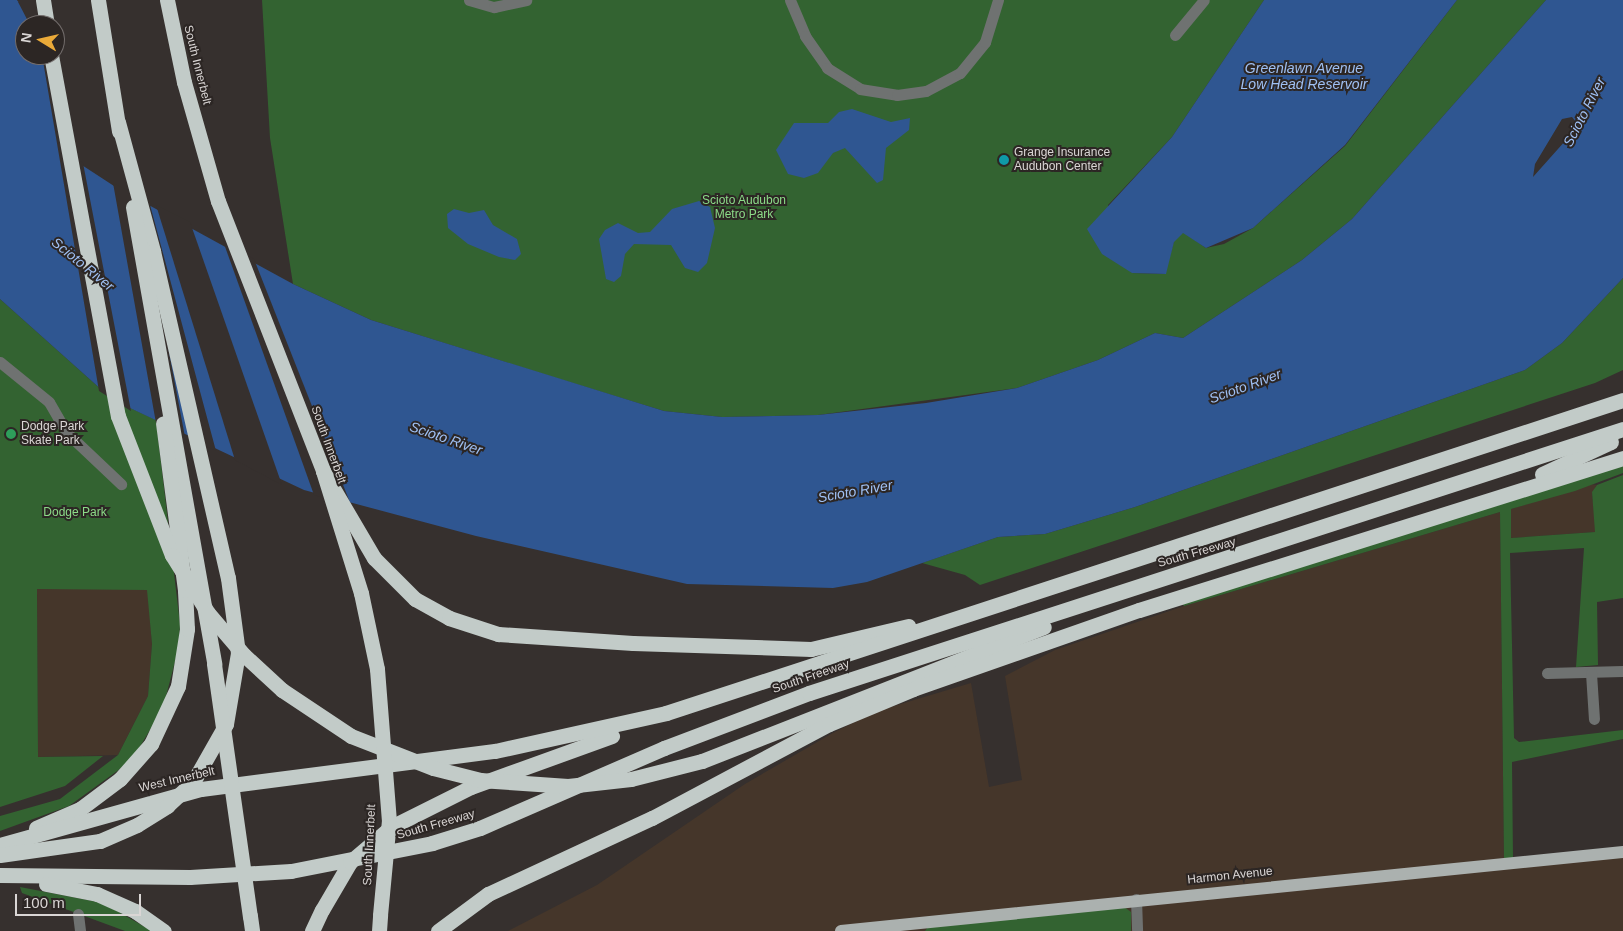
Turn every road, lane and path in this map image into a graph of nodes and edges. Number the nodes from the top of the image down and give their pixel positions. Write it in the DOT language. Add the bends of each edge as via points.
graph roads {
  1 [pos="43,0"];
  2 [pos="98,0"];
  3 [pos="167,0"];
  4 [pos="469,0"];
  5 [pos="526,0"];
  6 [pos="790,0"];
  7 [pos="998,0"];
  8 [pos="1204,0"];
  9 [pos="45,15"];
  10 [pos="1175,35"];
  11 [pos="54,65"];
  12 [pos="118,122"];
  13 [pos="158,352"];
  14 [pos="0,362"];
  15 [pos="1623,392"];
  16 [pos="1623,400"];
  17 [pos="1623,429"];
  18 [pos="1530,430"];
  19 [pos="1623,436"];
  20 [pos="1623,458"];
  21 [pos="323,471"];
  22 [pos="120,484"];
  23 [pos="1497,495"];
  24 [pos="1171,578"];
  25 [pos="1038,593"];
  26 [pos="1623,671"];
  27 [pos="1547,673"];
  28 [pos="1591,673"];
  29 [pos="702,702"];
  30 [pos="1594,719"];
  31 [pos="366,768"];
  32 [pos="0,838"];
  33 [pos="0,845"];
  34 [pos="1623,852"];
  35 [pos="0,855"];
  36 [pos="0,876"];
  37 [pos="1136,899"];
  38 [pos="78,914"];
  39 [pos="251,923"];
  40 [pos="914,927"];
  41 [pos="80,931"];
  42 [pos="164,931"];
  43 [pos="312,931"];
  44 [pos="378,931"];
  45 [pos="438,931"];
  46 [pos="841,931"];
  47 [pos="1137,931"];
  1 -- 9 [label="highway"];
  2 -- 12 [label="highway"];
  3 -- 21 [label="highway, South Innerbelt" via="184,82 218,201"];
  4 -- 5 [label="street" via="494,7"];
  6 -- 7 [label="street" via="805,36 827,68 860,89 897,95 926,91 960,72 985,42"];
  8 -- 10 [label="street"];
  11 -- 24 [label="highway, bridge" via="118,416 172,555 208,613 238,649 282,690 371,746 433,768 480,780 568,786 631,779 702,761 983,648 1155,588"];
  12 -- 13 [label="highway"];
  12 -- 35 [label="highway, bridge" via="148,232 228,578 238,653 226,724 193,782 167,806 137,826 100,841"];
  13 -- 32 [label="highway" via="156,377 185,590 187,629 178,686 151,744 120,779 80,809"];
  13 -- 39 [label="highway, bridge" via="214,664"];
  14 -- 22 [label="street" via="49,402 66,432"];
  15 -- 18 [label="highway"];
  16 -- 18 [label="highway, South Freeway"];
  17 -- 24 [label="highway, South Freeway"];
  18 -- 25 [label="highway, South Freeway"];
  19 -- 23 [label="highway"];
  20 -- 23 [label="highway"];
  21 -- 25 [label="highway, bridge" via="374,558 415,599 449,618 498,634 811,649"];
  21 -- 44 [label="highway, South Innerbelt, bridge" via="361,592 380,687 389,820"];
  23 -- 45 [label="highway" via="1139,610 913,689 829,724 652,818 488,894"];
  24 -- 36 [label="highway, South Freeway" via="775,705 480,828 432,843 291,871 190,877"];
  25 -- 29 [label="highway, South Freeway"];
  26 -- 28 [label="street"];
  27 -- 28 [label="street"];
  28 -- 30 [label="street"];
  29 -- 31 [label="highway, South Freeway" via="602,730 514,748"];
  29 -- 43 [label="highway, bridge" via="471,787 391,827 350,862"];
  31 -- 33 [label="highway, West Innerbelt" via="175,794"];
  34 -- 37 [label="main road, Harmon Avenue"];
  36 -- 42 [label="highway" via="97,894 135,911"];
  37 -- 40 [label="main road, Harmon Avenue"];
  37 -- 47 [label="street"];
  38 -- 41 [label="street"];
  40 -- 46 [label="main road, Harmon Avenue"];
}
